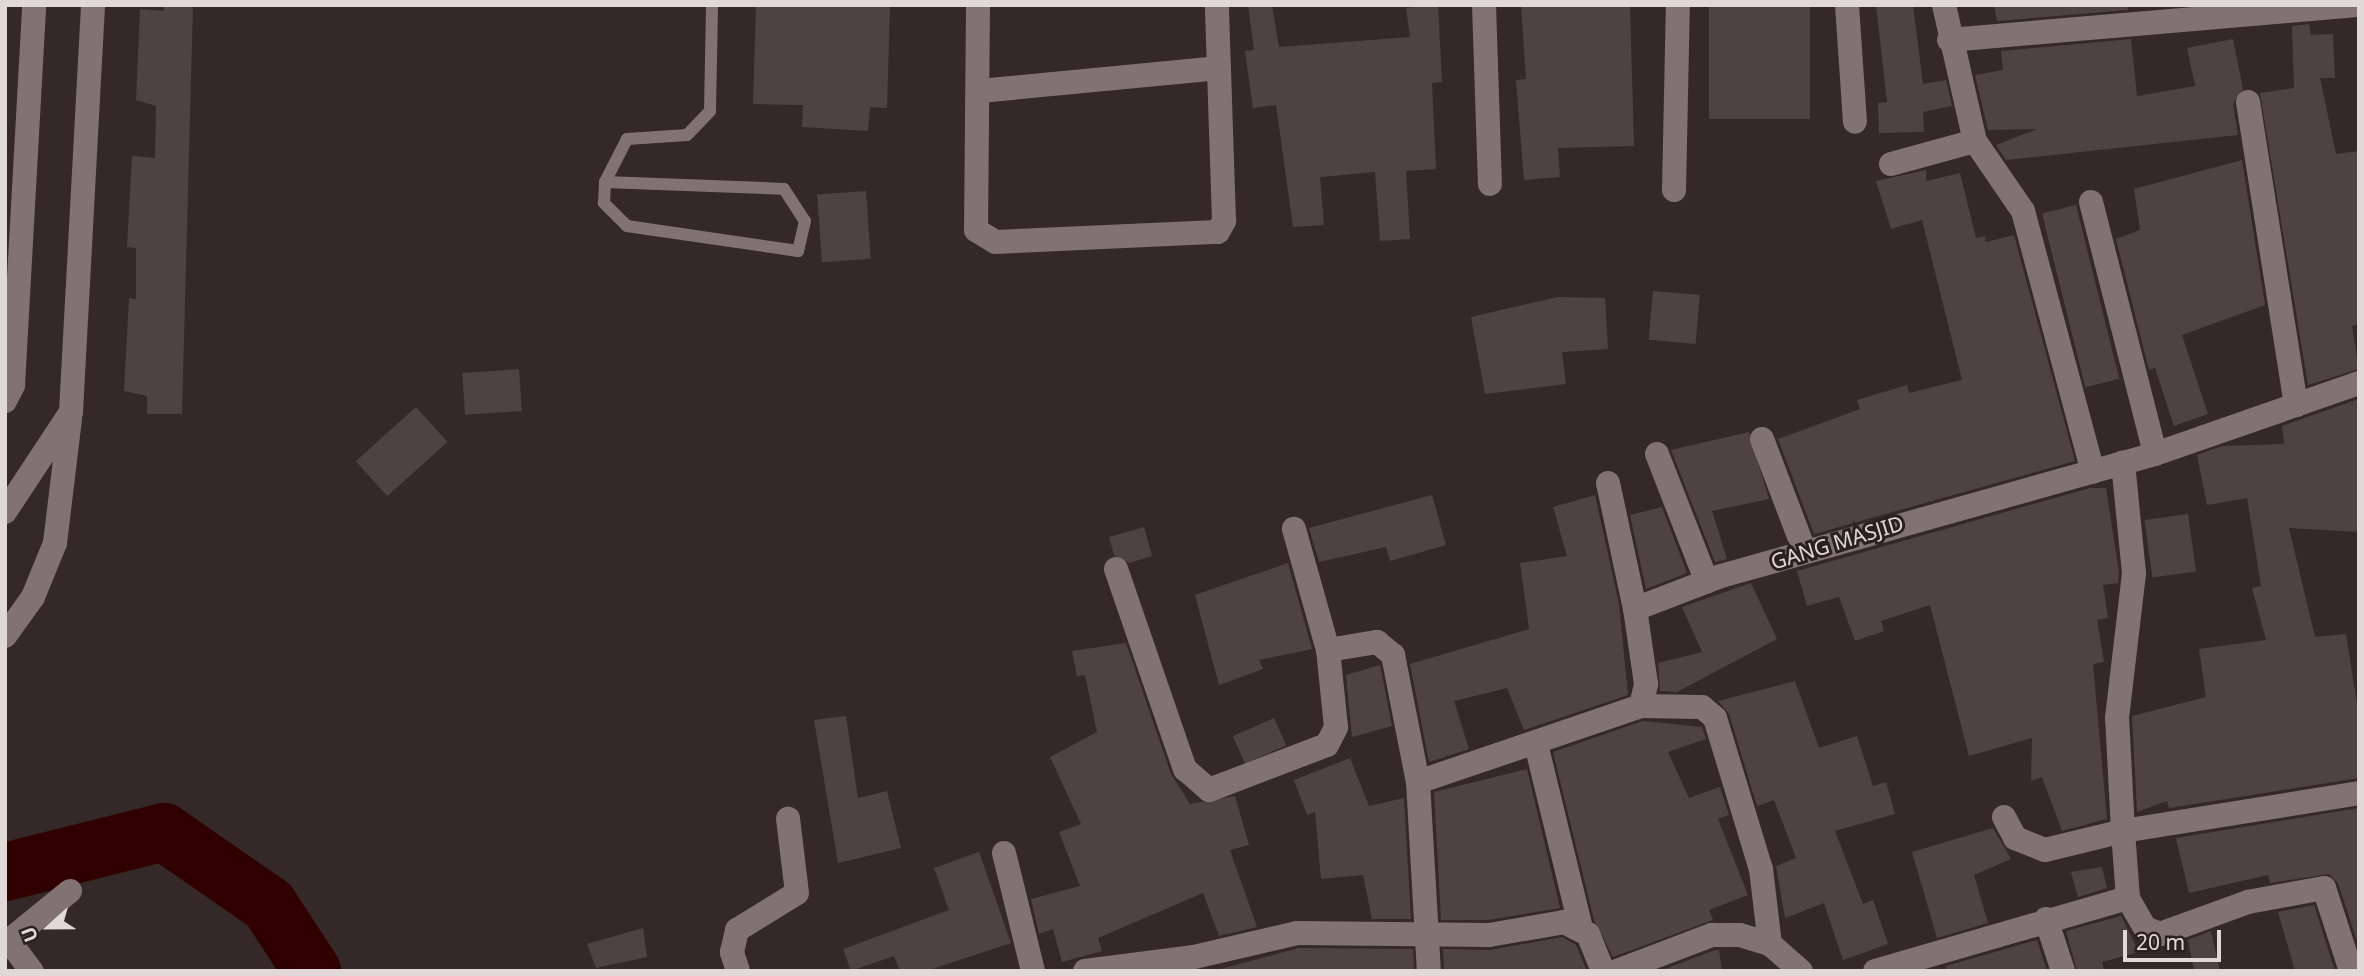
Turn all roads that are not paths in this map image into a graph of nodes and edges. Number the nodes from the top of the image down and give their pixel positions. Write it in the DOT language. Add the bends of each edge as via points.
graph roads {
  1 [pos="34,5"];
  2 [pos="93,5"];
  3 [pos="712,5"];
  4 [pos="978,5"];
  5 [pos="1217,5"];
  6 [pos="1484,5"];
  7 [pos="1678,5"];
  8 [pos="1847,5"];
  9 [pos="1944,5"];
  10 [pos="2357,5"];
  11 [pos="2079,17"];
  12 [pos="1949,40"];
  13 [pos="1217,68"];
  14 [pos="980,91"];
  15 [pos="2248,102"];
  16 [pos="1855,122"];
  17 [pos="1975,141"];
  18 [pos="1891,164"];
  19 [pos="605,182"];
  20 [pos="1490,184"];
  21 [pos="1674,190"];
  22 [pos="2091,202"];
  23 [pos="2359,383"];
  24 [pos="5,401"];
  25 [pos="2295,405"];
  26 [pos="71,412"];
  27 [pos="1762,439"];
  28 [pos="1657,454"];
  29 [pos="2155,454"];
  30 [pos="2123,463"];
  31 [pos="2094,472"];
  32 [pos="1608,483"];
  33 [pos="5,512"];
  34 [pos="1294,529"];
  35 [pos="1805,552"];
  36 [pos="1116,569"];
  37 [pos="1707,582"];
  38 [pos="1635,609"];
  39 [pos="5,636"];
  40 [pos="1328,650"];
  41 [pos="1641,706"];
  42 [pos="1536,744"];
  43 [pos="1418,782"];
  44 [pos="2359,793"];
  45 [pos="2004,817"];
  46 [pos="788,818"];
  47 [pos="2123,831"];
  48 [pos="1004,853"];
  49 [pos="69,891"];
  50 [pos="2128,898"];
  51 [pos="2046,919"];
  52 [pos="1580,925"];
  53 [pos="1424,937"];
  54 [pos="7,942"];
  55 [pos="1770,944"];
  56 [pos="1196,964"];
  57 [pos="1798,970"];
  58 [pos="32,971"];
  59 [pos="738,971"];
  60 [pos="1033,971"];
  61 [pos="1085,971"];
  62 [pos="1429,971"];
  63 [pos="1603,971"];
  64 [pos="1617,971"];
  65 [pos="1875,971"];
  66 [pos="2063,971"];
  67 [pos="2351,971"];
  1 -- 24 [label="street" via="13,385"];
  2 -- 26 [label="street"];
  3 -- 19 [label="lane" via="710,111 687,135 627,139"];
  4 -- 14 [label="street"];
  5 -- 13 [label="street"];
  6 -- 20 [label="street"];
  7 -- 21 [label="street"];
  8 -- 16 [label="street"];
  9 -- 12 [label="street"];
  10 -- 11 [label="street"];
  11 -- 12 [label="street"];
  12 -- 17 [label="street"];
  13 -- 14 [label="street"];
  13 -- 14 [label="street" via="1224,221 1218,232 995,243 982,239 976,216"];
  15 -- 25 [label="street"];
  17 -- 18 [label="street"];
  17 -- 31 [label="street" via="2023,211"];
  19 -- 19 [label="lane" via="784,189 805,221 798,251 627,226 604,203"];
  22 -- 29 [label="street"];
  23 -- 25 [label="street, GANG MASJID"];
  25 -- 29 [label="street, GANG MASJID"];
  26 -- 33 [label="street"];
  26 -- 39 [label="street" via="55,543 33,597"];
  27 -- 35 [label="street"];
  28 -- 37 [label="street"];
  29 -- 30 [label="street, GANG MASJID"];
  30 -- 31 [label="street, GANG MASJID"];
  30 -- 47 [label="street" via="2134,573 2117,718"];
  31 -- 35 [label="street, GANG MASJID"];
  32 -- 38 [label="street"];
  34 -- 40 [label="street"];
  35 -- 37 [label="street, GANG MASJID"];
  36 -- 40 [label="street" via="1185,769 1209,790 1327,745 1336,727"];
  37 -- 38 [label="street, GANG MASJID"];
  38 -- 41 [label="street" via="1646,684"];
  40 -- 43 [label="street" via="1377,642 1393,655"];
  41 -- 42 [label="street"];
  41 -- 55 [label="street" via="1702,707 1715,718 1760,869"];
  42 -- 43 [label="street"];
  42 -- 52 [label="street"];
  43 -- 53 [label="street"];
  44 -- 47 [label="street"];
  45 -- 47 [label="street" via="2015,838 2045,849"];
  46 -- 59 [label="street" via="797,893 737,930 732,952"];
  47 -- 50 [label="street"];
  48 -- 60 [label="street"];
  49 -- 54 [label="street"];
  50 -- 51 [label="street"];
  50 -- 67 [label="street" via="2146,928 2160,934 2248,902 2324,888"];
  51 -- 65 [label="street"];
  51 -- 66 [label="street"];
  52 -- 53 [label="street"];
  52 -- 63 [label="street"];
  53 -- 56 [label="street" via="1297,933"];
  53 -- 62 [label="street"];
  54 -- 58 [label="street"];
  55 -- 57 [label="street"];
  55 -- 64 [label="street" via="1712,935"];
  56 -- 61 [label="street"];
}
